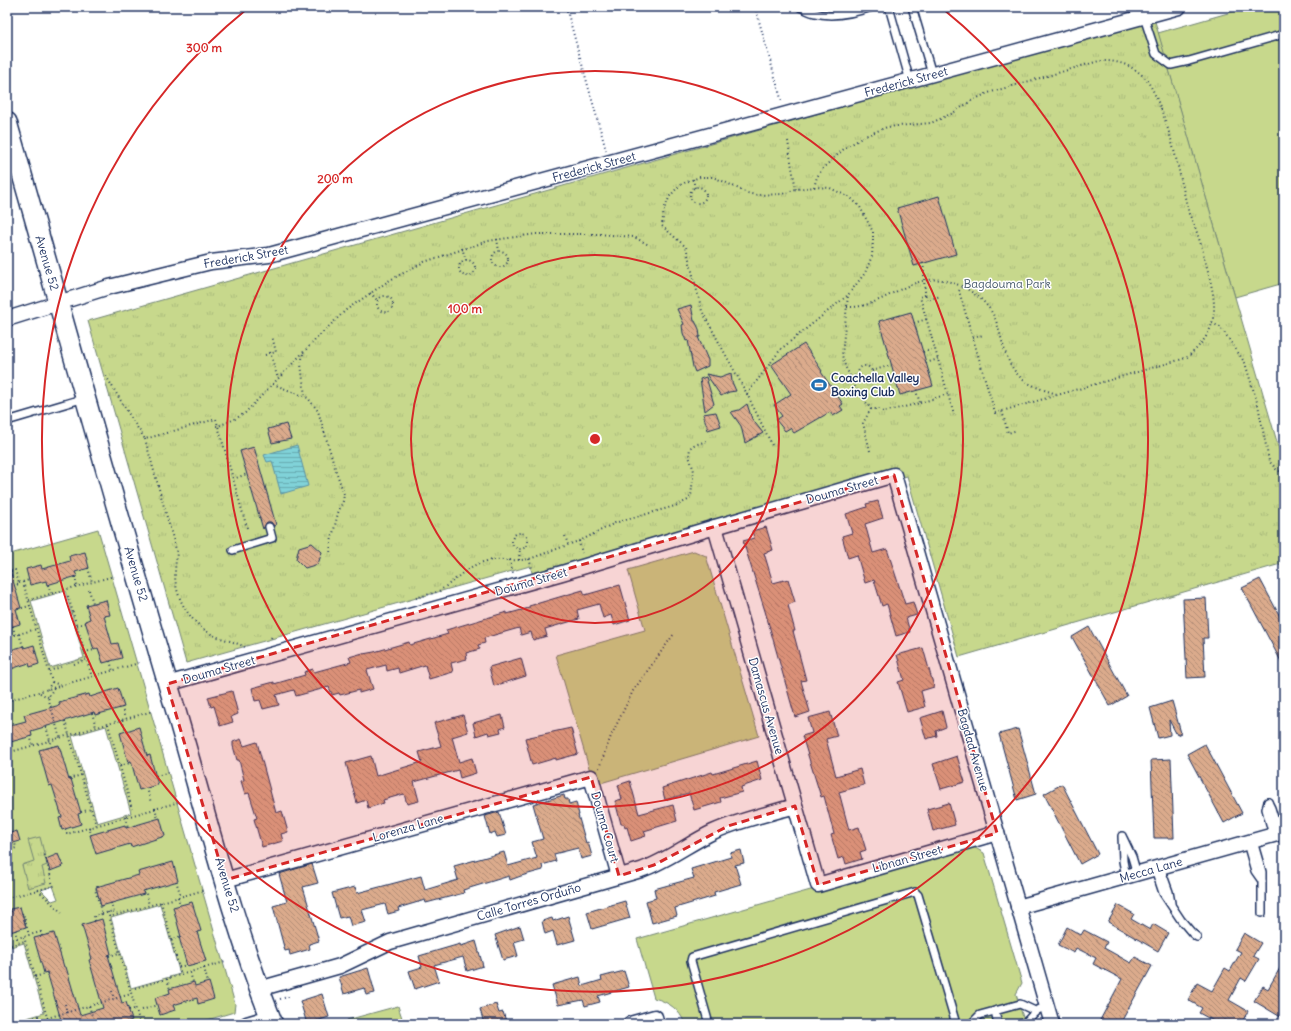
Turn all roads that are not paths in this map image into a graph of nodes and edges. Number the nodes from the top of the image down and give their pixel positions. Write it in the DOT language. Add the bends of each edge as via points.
graph roads {
  1 [pos="800,7"];
  2 [pos="872,7"];
  3 [pos="889,7"];
  4 [pos="912,7"];
  5 [pos="1179,7"];
  6 [pos="1144,17"];
  7 [pos="1284,34"];
  8 [pos="932,74"];
  9 [pos="910,80"];
  10 [pos="7,122"];
  11 [pos="59,304"];
  12 [pos="7,319"];
  13 [pos="85,398"];
  14 [pos="7,421"];
  15 [pos="894,475"];
  16 [pos="269,527"];
  17 [pos="715,527"];
  18 [pos="233,550"];
  19 [pos="168,684"];
  20 [pos="591,777"];
  21 [pos="795,806"];
  22 [pos="997,833"];
  23 [pos="1279,834"];
  24 [pos="1250,842"];
  25 [pos="1157,868"];
  26 [pos="619,876"];
  27 [pos="225,880"];
  28 [pos="818,885"];
  29 [pos="1018,907"];
  30 [pos="1262,913"];
  31 [pos="1197,937"];
  32 [pos="259,989"];
  33 [pos="1041,1009"];
  34 [pos="995,1011"];
  35 [pos="656,1020"];
  36 [pos="272,1021"];
  37 [pos="247,1024"];
  38 [pos="630,1024"];
  39 [pos="709,1024"];
  40 [pos="956,1024"];
  41 [pos="971,1024"];
  42 [pos="998,1024"];
  43 [pos="1022,1024"];
  44 [pos="1052,1024"];
  1 -- 2 [label="lane" via="828,16"];
  3 -- 9 [label="lane"];
  4 -- 8 [label="lane"];
  5 -- 6 [label="street, Frederick Street"];
  6 -- 7 [label="lane" via="1156,54 1171,65"];
  6 -- 8 [label="street, Frederick Street"];
  8 -- 9 [label="street, Frederick Street"];
  9 -- 11 [label="street, Frederick Street" via="269,255 211,262 110,287"];
  10 -- 11 [label="main road, Avenue 52"];
  11 -- 12 [label="street, Frederick Street"];
  11 -- 13 [label="main road, Avenue 52"];
  13 -- 14 [label="lane"];
  13 -- 19 [label="main road, Avenue 52"];
  15 -- 17 [label="street, Douma Street"];
  15 -- 22 [label="street, Bagdad Avenue"];
  16 -- 18 [label="lane" via="272,538"];
  17 -- 19 [label="street, Douma Street" via="562,573"];
  17 -- 21 [label="street, Damascus Avenue"];
  19 -- 27 [label="main road, Avenue 52"];
  20 -- 26 [label="street, Douma Court"];
  20 -- 27 [label="street, Lorenza Lane"];
  21 -- 26 [label="street, Calle Torres Orduño" via="728,826 654,865"];
  21 -- 28 [label="street, Damascus Avenue"];
  22 -- 28 [label="street, Libnan Street"];
  22 -- 29 [label="street, Bagdad Avenue"];
  23 -- 24 [label="street, Mecca Lane"];
  24 -- 25 [label="street, Mecca Lane"];
  24 -- 30 [label="lane" via="1255,871 1262,881"];
  25 -- 29 [label="street, Mecca Lane"];
  25 -- 31 [label="lane" via="1163,894 1192,934"];
  26 -- 32 [label="street, Calle Torres Orduño" via="390,942 340,966"];
  27 -- 32 [label="main road, Avenue 52"];
  29 -- 33 [label="street, Bagdad Avenue"];
  32 -- 36 [label="main road, Avenue 52"];
  33 -- 34 [label="lane" via="1020,1004"];
  33 -- 43 [label="lane" via="1027,1023"];
  33 -- 44 [label="street, Bagdad Avenue"];
  34 -- 41 [label="lane" via="980,1015"];
  34 -- 42 [label="lane"];
  35 -- 38 [label="street"];
  36 -- 37 [label="street"];
  39 -- 40 [label="lane" via="692,957 915,892"];
}
